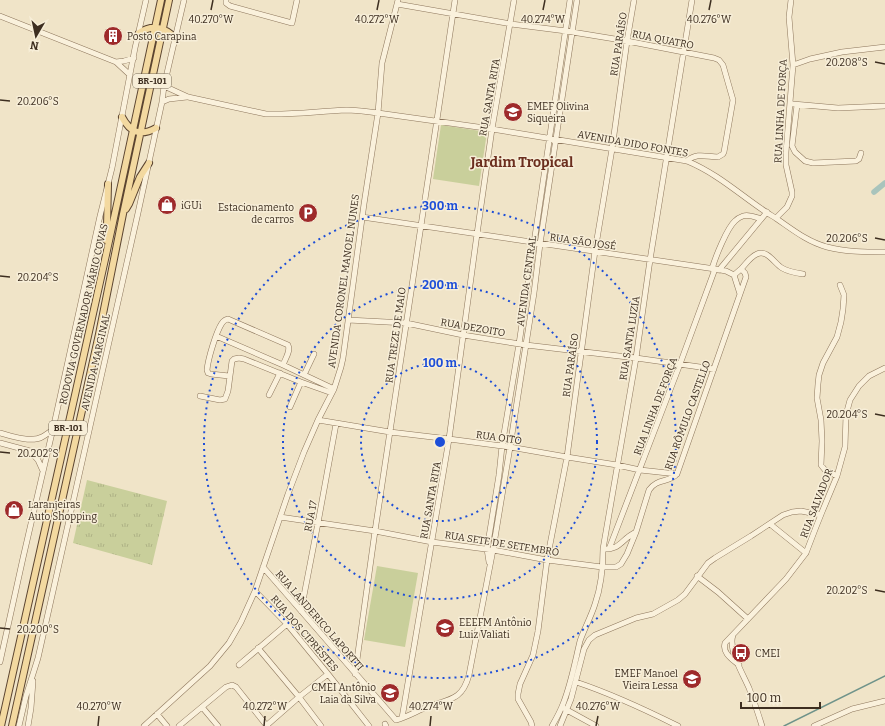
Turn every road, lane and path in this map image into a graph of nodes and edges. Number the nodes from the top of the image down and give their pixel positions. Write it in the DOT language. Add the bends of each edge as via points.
graph roads {
  1 [pos="146,0"];
  2 [pos="161,0"];
  3 [pos="169,0"];
  4 [pos="184,0"];
  5 [pos="226,0"];
  6 [pos="297,0"];
  7 [pos="455,0"];
  8 [pos="514,0"];
  9 [pos="570,0"];
  10 [pos="577,0"];
  11 [pos="634,0"];
  12 [pos="692,0"];
  13 [pos="791,0"];
  14 [pos="398,2"];
  15 [pos="453,14"];
  16 [pos="0,16"];
  17 [pos="511,24"];
  18 [pos="155,28"];
  19 [pos="164,30"];
  20 [pos="566,31"];
  21 [pos="572,32"];
  22 [pos="139,33"];
  23 [pos="176,39"];
  24 [pos="627,41"];
  25 [pos="885,47"];
  26 [pos="683,52"];
  27 [pos="134,58"];
  28 [pos="116,62"];
  29 [pos="793,66"];
  30 [pos="130,75"];
  31 [pos="164,86"];
  32 [pos="188,97"];
  33 [pos="162,102"];
  34 [pos="790,104"];
  35 [pos="796,105"];
  36 [pos="885,106"];
  37 [pos="378,113"];
  38 [pos="122,117"];
  39 [pos="437,120"];
  40 [pos="156,128"];
  41 [pos="492,128"];
  42 [pos="133,130"];
  43 [pos="140,132"];
  44 [pos="549,138"];
  45 [pos="557,138"];
  46 [pos="612,149"];
  47 [pos="861,153"];
  48 [pos="667,157"];
  49 [pos="687,161"];
  50 [pos="149,163"];
  51 [pos="108,184"];
  52 [pos="767,212"];
  53 [pos="123,214"];
  54 [pos="362,217"];
  55 [pos="776,218"];
  56 [pos="761,219"];
  57 [pos="421,225"];
  58 [pos="477,234"];
  59 [pos="533,243"];
  60 [pos="540,244"];
  61 [pos="595,251"];
  62 [pos="885,252"];
  63 [pos="106,255"];
  64 [pos="650,260"];
  65 [pos="715,269"];
  66 [pos="741,270"];
  67 [pos="803,274"];
  68 [pos="734,275"];
  69 [pos="840,285"];
  70 [pos="740,294"];
  71 [pos="348,320"];
  72 [pos="406,323"];
  73 [pos="463,335"];
  74 [pos="216,336"];
  75 [pos="519,344"];
  76 [pos="526,345"];
  77 [pos="582,352"];
  78 [pos="314,354"];
  79 [pos="636,358"];
  80 [pos="680,364"];
  81 [pos="283,365"];
  82 [pos="885,368"];
  83 [pos="714,369"];
  84 [pos="280,373"];
  85 [pos="304,375"];
  86 [pos="229,376"];
  87 [pos="301,382"];
  88 [pos="333,391"];
  89 [pos="269,395"];
  90 [pos="200,396"];
  91 [pos="290,407"];
  92 [pos="318,420"];
  93 [pos="336,424"];
  94 [pos="53,430"];
  95 [pos="390,432"];
  96 [pos="0,434"];
  97 [pos="449,439"];
  98 [pos="0,443"];
  99 [pos="502,446"];
  100 [pos="510,447"];
  101 [pos="566,457"];
  102 [pos="617,465"];
  103 [pos="640,470"];
  104 [pos="43,471"];
  105 [pos="677,474"];
  106 [pos="837,476"];
  107 [pos="821,515"];
  108 [pos="280,517"];
  109 [pos="318,523"];
  110 [pos="770,524"];
  111 [pos="375,531"];
  112 [pos="636,532"];
  113 [pos="432,542"];
  114 [pos="490,549"];
  115 [pos="602,549"];
  116 [pos="609,549"];
  117 [pos="806,553"];
  118 [pos="547,560"];
  119 [pos="263,567"];
  120 [pos="602,567"];
  121 [pos="697,576"];
  122 [pos="255,590"];
  123 [pos="301,611"];
  124 [pos="748,619"];
  125 [pos="288,624"];
  126 [pos="733,634"];
  127 [pos="258,648"];
  128 [pos="0,662"];
  129 [pos="239,665"];
  130 [pos="739,665"];
  131 [pos="34,673"];
  132 [pos="328,674"];
  133 [pos="355,674"];
  134 [pos="576,682"];
  135 [pos="299,697"];
  136 [pos="885,701"];
  137 [pos="202,707"];
  138 [pos="564,709"];
  139 [pos="157,714"];
  140 [pos="402,718"];
  141 [pos="1,726"];
  142 [pos="12,726"];
  143 [pos="19,726"];
  144 [pos="28,726"];
  145 [pos="144,726"];
  146 [pos="167,726"];
  147 [pos="179,726"];
  148 [pos="218,726"];
  149 [pos="266,726"];
  150 [pos="321,726"];
  151 [pos="369,726"];
  152 [pos="532,726"];
  153 [pos="552,726"];
  154 [pos="560,726"];
  155 [pos="596,726"];
  156 [pos="678,726"];
  157 [pos="762,726"];
  158 [pos="814,726"];
  1 -- 22 [label="street"];
  2 -- 18 [label="main road, RODOVIA GOVERNADOR MÁRIO COVAS / BR-101"];
  3 -- 19 [label="main road, RODOVIA GOVERNADOR MÁRIO COVAS / BR-101"];
  4 -- 23 [label="street, AVENIDA MARGINAL"];
  5 -- 6 [label="street" via="226,4 230,6 292,23"];
  7 -- 15 [label="street, RUA TREZE DE MAIO"];
  8 -- 17 [label="street, RUA SANTA RITA"];
  9 -- 20 [label="street, AVENIDA CENTRAL"];
  10 -- 21 [label="street, AVENIDA CENTRAL"];
  11 -- 24 [label="street, RUA PARAÍSO"];
  12 -- 26 [label="street, RUA SANTA LUZIA"];
  13 -- 29 [label="street, RUA LINHA DE FORÇA" via="789,24"];
  14 -- 15 [label="street, RUA QUATRO"];
  14 -- 37 [label="street, AVENIDA CORONEL MANOEL NUNES" via="382,63"];
  15 -- 17 [label="street, RUA QUATRO"];
  15 -- 39 [label="street, RUA TREZE DE MAIO"];
  16 -- 28 [label="street"];
  17 -- 20 [label="street, RUA QUATRO"];
  17 -- 41 [label="street, RUA SANTA RITA"];
  18 -- 19 [label="main road"];
  18 -- 22 [label="main road"];
  18 -- 42 [label="main road, RODOVIA GOVERNADOR MÁRIO COVAS / BR-101"];
  19 -- 23 [label="main road"];
  19 -- 43 [label="main road, RODOVIA GOVERNADOR MÁRIO COVAS / BR-101"];
  20 -- 21 [label="street, RUA QUATRO"];
  20 -- 44 [label="street, AVENIDA CENTRAL"];
  21 -- 24 [label="street, RUA QUATRO"];
  21 -- 45 [label="street, AVENIDA CENTRAL"];
  22 -- 27 [label="street"];
  23 -- 31 [label="street, AVENIDA MARGINAL"];
  24 -- 26 [label="street, RUA QUATRO"];
  24 -- 46 [label="street, RUA PARAÍSO"];
  25 -- 29 [label="street" via="842,52"];
  26 -- 48 [label="street, RUA SANTA LUZIA"];
  26 -- 49 [label="street, RUA QUATRO" via="722,62 733,103 723,154 718,157 694,156"];
  27 -- 28 [label="street"];
  27 -- 30 [label="street"];
  28 -- 30 [label="street"];
  29 -- 34 [label="street, RUA LINHA DE FORÇA"];
  30 -- 38 [label="street"];
  31 -- 32 [label="street, AVENIDA DIDO FONTES"];
  31 -- 33 [label="street, AVENIDA MARGINAL"];
  32 -- 33 [label="street, AVENIDA DIDO FONTES"];
  32 -- 37 [label="street, AVENIDA DIDO FONTES" via="266,114 345,110"];
  33 -- 40 [label="street, AVENIDA MARGINAL"];
  34 -- 35 [label="street"];
  34 -- 55 [label="street, RUA LINHA DE FORÇA" via="786,165 792,196 787,207"];
  35 -- 36 [label="street" via="838,108"];
  35 -- 47 [label="street" via="792,146 805,161 856,161"];
  37 -- 39 [label="street, AVENIDA DIDO FONTES"];
  37 -- 54 [label="street, AVENIDA CORONEL MANOEL NUNES"];
  38 -- 42 [label="main road" via="126,125"];
  38 -- 51 [label="street"];
  39 -- 41 [label="street, AVENIDA DIDO FONTES"];
  39 -- 57 [label="street, RUA TREZE DE MAIO"];
  40 -- 43 [label="main road"];
  40 -- 50 [label="street, AVENIDA MARGINAL"];
  41 -- 44 [label="street, AVENIDA DIDO FONTES"];
  41 -- 58 [label="street, RUA SANTA RITA"];
  42 -- 43 [label="main road"];
  42 -- 63 [label="main road, RODOVIA GOVERNADOR MÁRIO COVAS / BR-101"];
  43 -- 53 [label="main road, RODOVIA GOVERNADOR MÁRIO COVAS / BR-101"];
  44 -- 45 [label="street, AVENIDA DIDO FONTES"];
  44 -- 59 [label="street, AVENIDA CENTRAL"];
  45 -- 46 [label="street, AVENIDA DIDO FONTES"];
  45 -- 60 [label="street, AVENIDA CENTRAL"];
  46 -- 48 [label="street, AVENIDA DIDO FONTES"];
  46 -- 61 [label="street, RUA PARAÍSO"];
  48 -- 49 [label="street, AVENIDA DIDO FONTES"];
  48 -- 64 [label="street, RUA SANTA LUZIA"];
  49 -- 52 [label="street, AVENIDA DIDO FONTES" via="714,174"];
  50 -- 53 [label="main road"];
  50 -- 131 [label="street, AVENIDA MARGINAL"];
  51 -- 63 [label="main road"];
  51 -- 94 [label="street"];
  52 -- 55 [label="street, AVENIDA DIDO FONTES"];
  52 -- 56 [label="street, RUA LINHA DE FORÇA"];
  53 -- 142 [label="main road, RODOVIA GOVERNADOR MÁRIO COVAS / BR-101"];
  54 -- 57 [label="street, RUA SÃO JOSÉ"];
  54 -- 71 [label="street, AVENIDA CORONEL MANOEL NUNES"];
  55 -- 62 [label="street, AVENIDA DIDO FONTES" via="805,238 827,247"];
  56 -- 65 [label="street, RUA LINHA DE FORÇA"];
  56 -- 65 [label="street" via="744,216 731,225 714,261"];
  57 -- 58 [label="street, RUA SÃO JOSÉ"];
  57 -- 72 [label="street, RUA TREZE DE MAIO"];
  58 -- 59 [label="street, RUA SÃO JOSÉ"];
  58 -- 73 [label="street, RUA SANTA RITA"];
  59 -- 60 [label="street, RUA SÃO JOSÉ"];
  59 -- 75 [label="street, AVENIDA CENTRAL"];
  60 -- 61 [label="street, RUA SÃO JOSÉ"];
  60 -- 76 [label="street, AVENIDA CENTRAL"];
  61 -- 64 [label="street, RUA SÃO JOSÉ"];
  61 -- 77 [label="street, RUA PARAÍSO"];
  63 -- 141 [label="main road, RODOVIA GOVERNADOR MÁRIO COVAS / BR-101"];
  64 -- 65 [label="street, RUA SÃO JOSÉ"];
  64 -- 79 [label="street, RUA SANTA LUZIA"];
  65 -- 68 [label="street, RUA SÃO JOSÉ"];
  65 -- 80 [label="street, RUA LINHA DE FORÇA"];
  66 -- 67 [label="street" via="751,258 761,253 769,256 778,266"];
  66 -- 68 [label="street"];
  66 -- 70 [label="street, RUA RÔMULO CASTELLO" via="745,272 746,277"];
  68 -- 70 [label="street"];
  69 -- 106 [label="street" via="844,295 841,322 837,337 823,363 817,391 821,420 821,465"];
  70 -- 83 [label="street, RUA RÔMULO CASTELLO"];
  71 -- 72 [label="street, RUA DEZOITO"];
  71 -- 88 [label="street, AVENIDA CORONEL MANOEL NUNES" via="341,367"];
  72 -- 73 [label="street, RUA DEZOITO"];
  72 -- 95 [label="street, RUA TREZE DE MAIO"];
  73 -- 75 [label="street, RUA DEZOITO"];
  73 -- 97 [label="street, RUA SANTA RITA"];
  74 -- 81 [label="street"];
  74 -- 81 [label="street" via="223,321 228,319 257,331 288,345 289,351"];
  74 -- 86 [label="street" via="207,370 211,374"];
  75 -- 76 [label="street, RUA DEZOITO"];
  75 -- 99 [label="street, AVENIDA CENTRAL"];
  76 -- 77 [label="street, RUA DEZOITO"];
  76 -- 100 [label="street, AVENIDA CENTRAL"];
  77 -- 79 [label="street, RUA DEZOITO"];
  77 -- 101 [label="street, RUA PARAÍSO"];
  78 -- 85 [label="street"];
  79 -- 80 [label="street, RUA DEZOITO"];
  79 -- 102 [label="street, RUA SANTA LUZIA"];
  80 -- 83 [label="street, RUA DEZOITO"];
  80 -- 103 [label="street, RUA LINHA DE FORÇA"];
  81 -- 85 [label="street"];
  82 -- 106 [label="street, RUA SALVADOR" via="869,376 850,400 846,415 845,447"];
  83 -- 105 [label="street, RUA RÔMULO CASTELLO"];
  84 -- 86 [label="street" via="239,358 232,361"];
  84 -- 87 [label="street"];
  84 -- 89 [label="street"];
  85 -- 88 [label="street"];
  86 -- 90 [label="street" via="224,400"];
  87 -- 88 [label="street"];
  87 -- 91 [label="street"];
  88 -- 92 [label="street, AVENIDA CORONEL MANOEL NUNES"];
  92 -- 93 [label="street, RUA OITO"];
  92 -- 108 [label="street, AVENIDA CORONEL MANOEL NUNES"];
  93 -- 95 [label="street, RUA OITO"];
  93 -- 109 [label="street, RUA 17"];
  94 -- 96 [label="street" via="34,440"];
  94 -- 104 [label="street"];
  95 -- 97 [label="street, RUA OITO"];
  95 -- 111 [label="street, RUA TREZE DE MAIO"];
  97 -- 99 [label="street, RUA OITO"];
  97 -- 113 [label="street, RUA SANTA RITA"];
  98 -- 104 [label="street" via="30,451"];
  99 -- 100 [label="street, RUA OITO"];
  99 -- 114 [label="street, AVENIDA CENTRAL"];
  100 -- 101 [label="street, RUA OITO"];
  100 -- 114 [label="street, AVENIDA CENTRAL"];
  101 -- 102 [label="street, RUA OITO"];
  101 -- 118 [label="street, RUA PARAÍSO"];
  102 -- 103 [label="street, RUA OITO"];
  102 -- 115 [label="street, RUA SANTA LUZIA"];
  103 -- 105 [label="street, RUA OITO"];
  103 -- 116 [label="street, RUA LINHA DE FORÇA"];
  104 -- 128 [label="street"];
  105 -- 112 [label="street, RUA RÔMULO CASTELLO" via="656,483 649,490"];
  106 -- 107 [label="street, RUA SALVADOR"];
  107 -- 110 [label="street" via="792,512 782,515"];
  107 -- 117 [label="street, RUA SALVADOR"];
  108 -- 109 [label="street, RUA SETE DE SETEMBRO"];
  108 -- 119 [label="street, AVENIDA CORONEL MANOEL NUNES"];
  109 -- 111 [label="street, RUA SETE DE SETEMBRO"];
  109 -- 123 [label="street, RUA 17"];
  110 -- 117 [label="street"];
  110 -- 121 [label="street" via="714,558"];
  111 -- 113 [label="street, RUA SETE DE SETEMBRO"];
  111 -- 133 [label="street, RUA TREZE DE MAIO"];
  112 -- 116 [label="street" via="616,548"];
  112 -- 120 [label="street, RUA RÔMULO CASTELLO" via="621,564 616,567"];
  113 -- 114 [label="street, RUA SETE DE SETEMBRO"];
  113 -- 140 [label="street, RUA SANTA RITA"];
  114 -- 118 [label="street, RUA SETE DE SETEMBRO"];
  114 -- 140 [label="street, AVENIDA CENTRAL" via="467,683 456,696"];
  115 -- 116 [label="street"];
  115 -- 120 [label="street, RUA SANTA LUZIA"];
  117 -- 124 [label="street, RUA SALVADOR" via="786,579"];
  118 -- 120 [label="street, RUA SETE DE SETEMBRO"];
  118 -- 152 [label="street, RUA PARAÍSO" via="536,644 518,694 518,699"];
  119 -- 122 [label="street, AVENIDA CORONEL MANOEL NUNES"];
  119 -- 123 [label="street, RUA LANDERICO LAPORTTI"];
  120 -- 138 [label="street, RUA SANTA LUZIA" via="599,590 580,641"];
  121 -- 124 [label="street"];
  121 -- 134 [label="street" via="685,594 665,608 595,635 589,640 584,649"];
  122 -- 125 [label="street, RUA DOS CIPRESTES"];
  122 -- 139 [label="street, AVENIDA CORONEL MANOEL NUNES" via="241,622 217,659"];
  123 -- 133 [label="street, RUA LANDERICO LAPORTTI"];
  124 -- 126 [label="street, RUA SALVADOR"];
  125 -- 127 [label="street"];
  125 -- 132 [label="street, RUA DOS CIPRESTES"];
  126 -- 130 [label="street, RUA SALVADOR" via="732,646"];
  126 -- 130 [label="street, RUA SALVADOR" via="724,646 726,652"];
  127 -- 129 [label="street"];
  127 -- 135 [label="street"];
  130 -- 157 [label="street, RUA SALVADOR"];
  131 -- 143 [label="street, AVENIDA MARGINAL"];
  131 -- 144 [label="street"];
  132 -- 135 [label="street"];
  132 -- 151 [label="street, RUA DOS CIPRESTES"];
  133 -- 140 [label="street, RUA LANDERICO LAPORTTI" via="396,720"];
  134 -- 138 [label="street"];
  134 -- 156 [label="street" via="639,706"];
  135 -- 149 [label="street"];
  135 -- 150 [label="street"];
  136 -- 158 [label="street" via="852,709"];
  137 -- 147 [label="street"];
  137 -- 148 [label="street"];
  137 -- 149 [label="street" via="232,685"];
  138 -- 153 [label="street"];
  138 -- 154 [label="street"];
  138 -- 155 [label="street"];
  139 -- 145 [label="street, AVENIDA CORONEL MANOEL NUNES"];
  139 -- 146 [label="street"];
}
